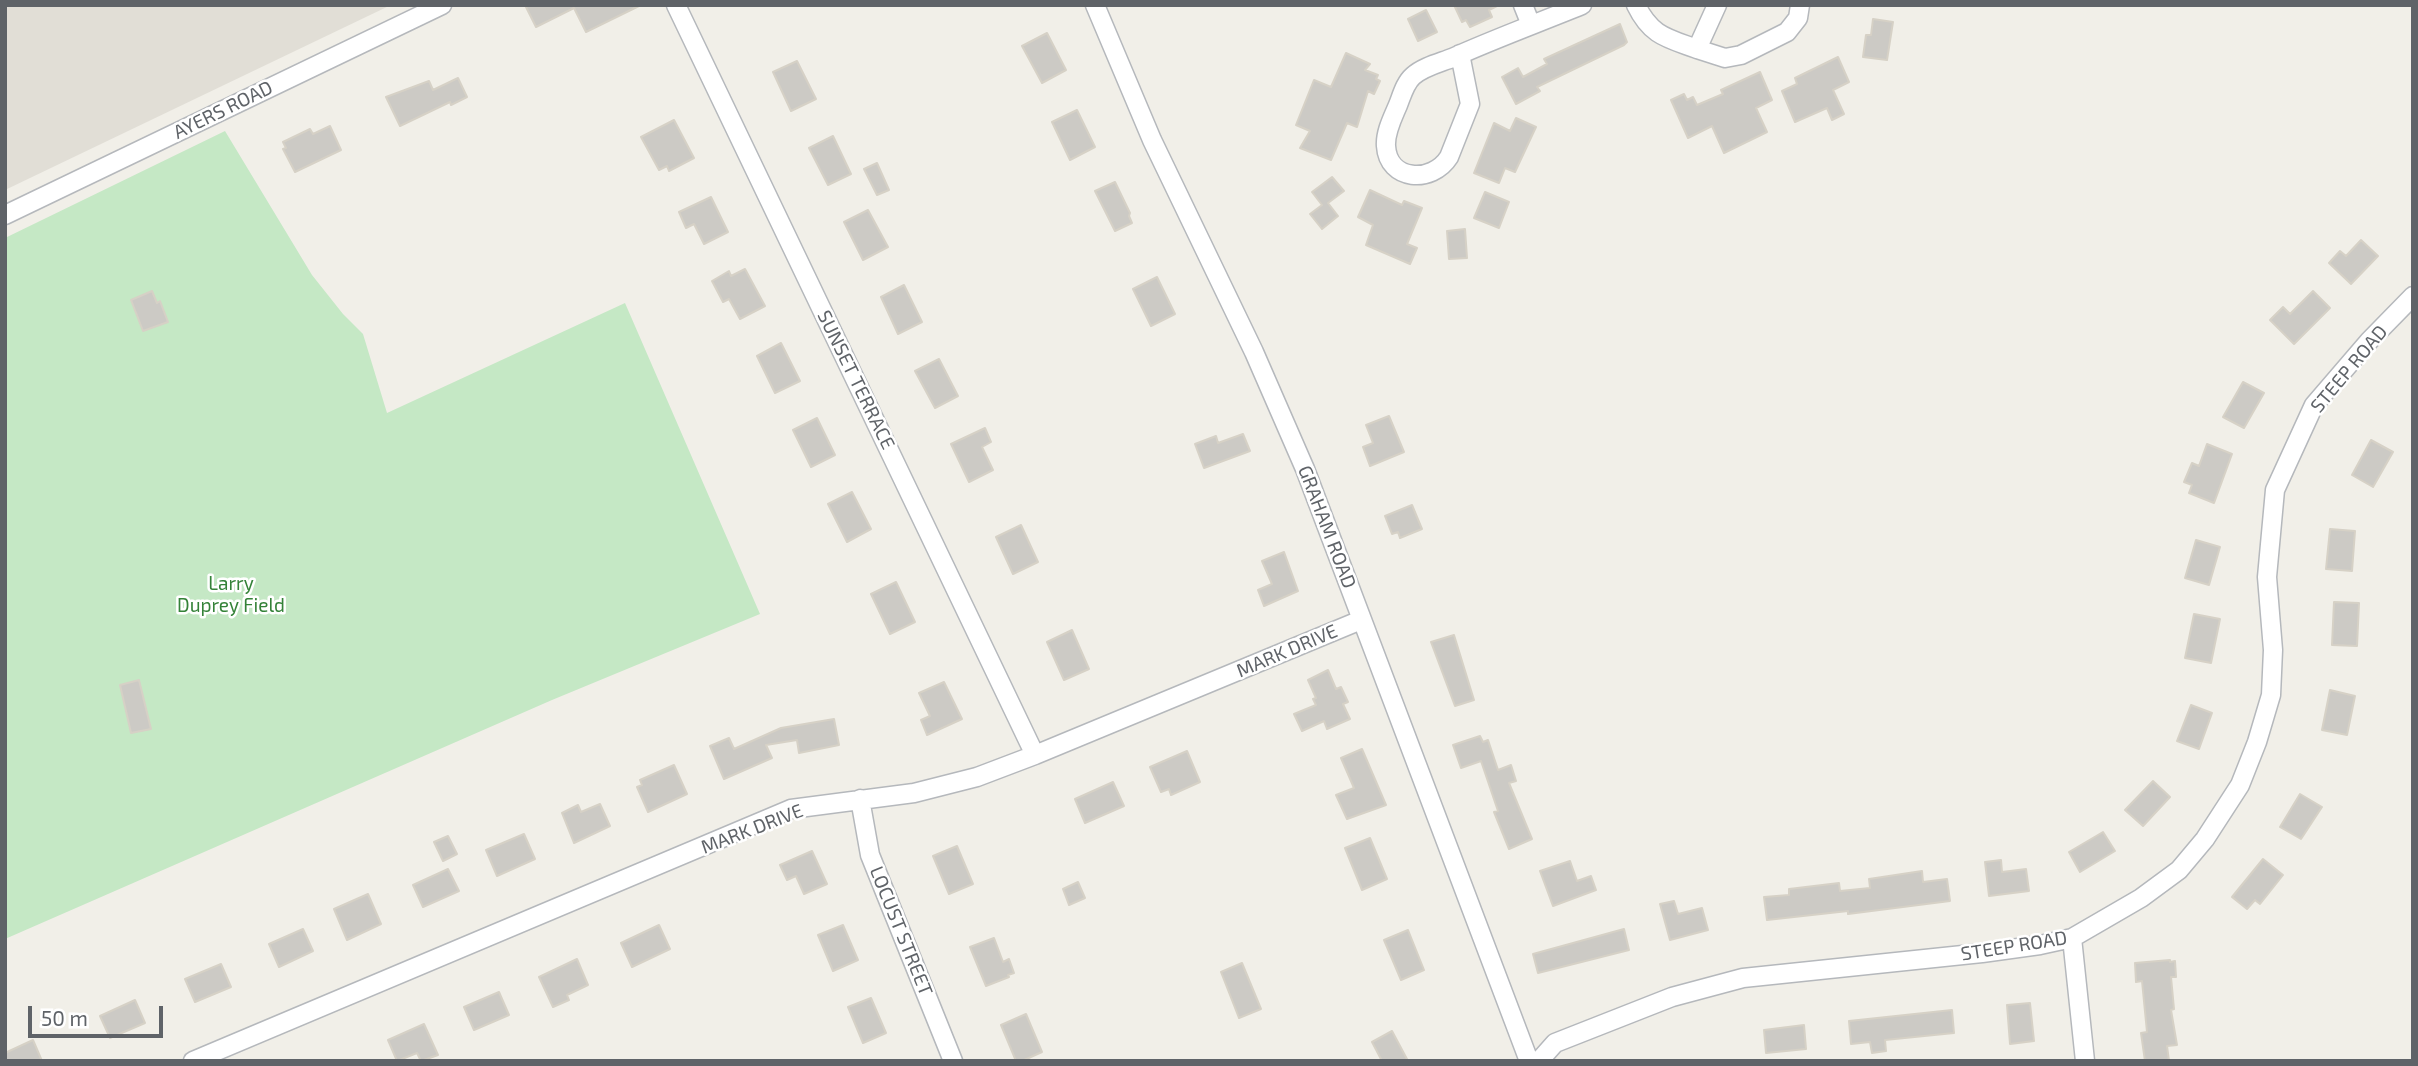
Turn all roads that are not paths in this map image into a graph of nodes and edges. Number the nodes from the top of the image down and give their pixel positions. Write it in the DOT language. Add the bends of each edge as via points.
graph roads {
  1 [pos="442,5"];
  2 [pos="676,5"];
  3 [pos="1095,5"];
  4 [pos="1523,5"];
  5 [pos="1582,5"];
  6 [pos="1636,5"];
  7 [pos="1717,5"];
  8 [pos="1800,5"];
  9 [pos="1531,25"];
  10 [pos="1697,50"];
  11 [pos="1460,54"];
  12 [pos="5,215"];
  13 [pos="2413,296"];
  14 [pos="1361,620"];
  15 [pos="1035,755"];
  16 [pos="860,799"];
  17 [pos="2072,937"];
  18 [pos="193,1061"];
  19 [pos="953,1061"];
  20 [pos="1530,1061"];
  21 [pos="1539,1061"];
  22 [pos="2085,1061"];
  1 -- 12 [label="street, AYERS ROAD"];
  2 -- 15 [label="street, SUNSET TERRACE"];
  3 -- 14 [label="street, GRAHAM ROAD" via="1152,140 1305,468"];
  4 -- 9 [label="street"];
  5 -- 9 [label="street"];
  6 -- 10 [label="street" via="1658,35"];
  7 -- 10 [label="street"];
  8 -- 10 [label="street" via="1798,18 1787,32 1741,55 1725,58"];
  9 -- 11 [label="street"];
  11 -- 11 [label="street" via="1419,72 1407,83 1386,136 1390,159 1402,172 1432,173 1449,157 1470,104"];
  13 -- 17 [label="street, STEEP ROAD" via="2314,405 2275,490 2267,577 2273,650 2271,695 2241,785 2179,870 2141,898"];
  14 -- 15 [label="street, MARK DRIVE"];
  14 -- 20 [label="street, GRAHAM ROAD"];
  15 -- 16 [label="street, MARK DRIVE" via="926,790"];
  16 -- 18 [label="street, MARK DRIVE" via="791,809"];
  16 -- 19 [label="street, LOCUST STREET" via="870,855"];
  17 -- 21 [label="street, STEEP ROAD" via="1982,953 1743,978 1672,997 1555,1043"];
  17 -- 22 [label="street"];
}
